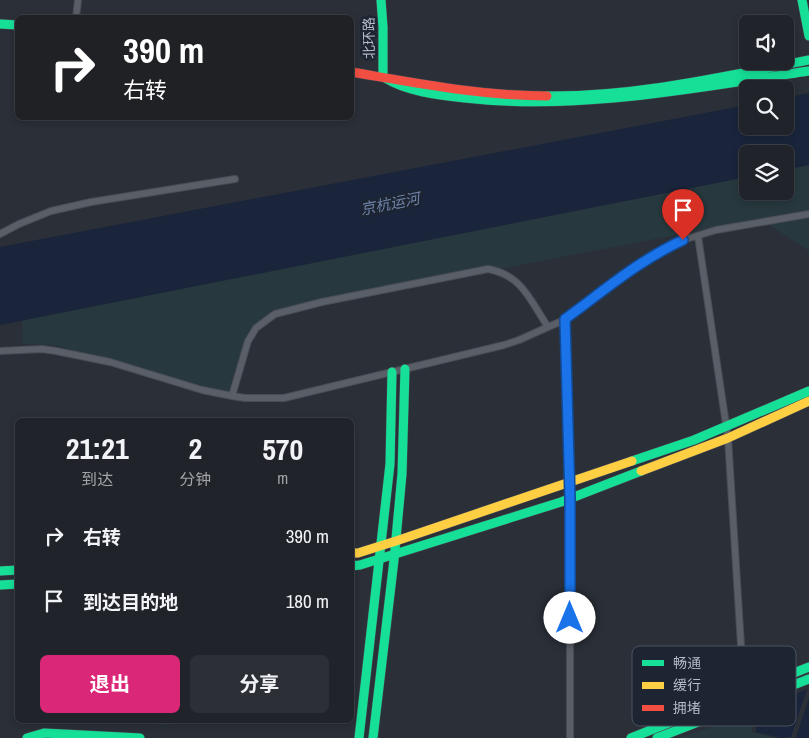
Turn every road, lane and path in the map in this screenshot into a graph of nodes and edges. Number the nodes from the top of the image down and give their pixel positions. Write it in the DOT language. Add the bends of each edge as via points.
graph roads {
  1 [pos="78,0"];
  2 [pos="381,0"];
  3 [pos="802,0"];
  4 [pos="76,15"];
  5 [pos="0,24"];
  6 [pos="15,25"];
  7 [pos="809,36"];
  8 [pos="809,60"];
  9 [pos="809,70"];
  10 [pos="354,72"];
  11 [pos="383,76"];
  12 [pos="235,179"];
  13 [pos="809,214"];
  14 [pos="0,234"];
  15 [pos="698,236"];
  16 [pos="565,319"];
  17 [pos="548,327"];
  18 [pos="0,351"];
  19 [pos="404,369"];
  20 [pos="392,372"];
  21 [pos="809,391"];
  22 [pos="232,396"];
  23 [pos="809,401"];
  24 [pos="726,426"];
  25 [pos="728,438"];
  26 [pos="570,482"];
  27 [pos="570,499"];
  28 [pos="396,541"];
  29 [pos="381,546"];
  30 [pos="354,552"];
  31 [pos="395,554"];
  32 [pos="380,559"];
  33 [pos="354,566"];
  34 [pos="15,570"];
  35 [pos="0,571"];
  36 [pos="15,584"];
  37 [pos="0,585"];
  38 [pos="741,646"];
  39 [pos="809,667"];
  40 [pos="796,672"];
  41 [pos="809,679"];
  42 [pos="796,684"];
  43 [pos="661,726"];
  44 [pos="688,726"];
  45 [pos="28,738"];
  46 [pos="140,738"];
  47 [pos="359,738"];
  48 [pos="372,738"];
  49 [pos="570,738"];
  50 [pos="631,738"];
  51 [pos="657,738"];
  1 -- 4 [label="street"];
  2 -- 11 [label="street, 北环路"];
  3 -- 7 [label="street"];
  5 -- 6 [label="street"];
  8 -- 11 [label="street" via="662,87 532,96"];
  9 -- 11 [label="street" via="634,98 541,102 443,96 398,86"];
  10 -- 11 [label="street"];
  12 -- 14 [label="street" via="51,211"];
  13 -- 15 [label="street"];
  15 -- 16 [label="street" via="683,240 647,259"];
  15 -- 24 [label="street"];
  16 -- 17 [label="street"];
  16 -- 26 [label="street"];
  17 -- 19 [label="street" via="520,340"];
  17 -- 22 [label="street" via="518,283 510,276 488,269 314,304 274,314 256,328 248,341"];
  18 -- 22 [label="street" via="56,350"];
  19 -- 20 [label="street"];
  19 -- 28 [label="street" via="402,474"];
  20 -- 22 [label="street" via="284,398"];
  20 -- 29 [label="street" via="390,464"];
  21 -- 24 [label="street"];
  23 -- 25 [label="street"];
  24 -- 25 [label="street"];
  24 -- 26 [label="street"];
  25 -- 27 [label="street"];
  25 -- 38 [label="street"];
  26 -- 27 [label="street"];
  26 -- 28 [label="street"];
  27 -- 31 [label="street"];
  27 -- 49 [label="street"];
  28 -- 29 [label="street"];
  28 -- 31 [label="street"];
  29 -- 30 [label="street"];
  29 -- 32 [label="street"];
  31 -- 32 [label="street"];
  31 -- 48 [label="street"];
  32 -- 33 [label="street"];
  32 -- 47 [label="street"];
  34 -- 35 [label="street"];
  36 -- 37 [label="street"];
  39 -- 40 [label="street"];
  41 -- 42 [label="street"];
  43 -- 50 [label="street"];
  44 -- 51 [label="street"];
  45 -- 46 [label="street" via="44,733"];
}
